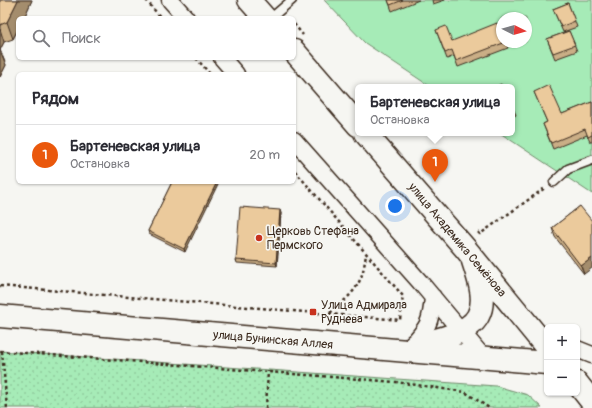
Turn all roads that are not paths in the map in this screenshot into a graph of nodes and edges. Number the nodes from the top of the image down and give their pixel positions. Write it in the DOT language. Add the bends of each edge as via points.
graph roads {
  1 [pos="170,0"];
  2 [pos="249,0"];
  3 [pos="292,0"];
  4 [pos="184,16"];
  5 [pos="263,16"];
  6 [pos="273,16"];
  7 [pos="296,53"];
  8 [pos="224,60"];
  9 [pos="234,72"];
  10 [pos="355,121"];
  11 [pos="368,136"];
  12 [pos="296,142"];
  13 [pos="592,160"];
  14 [pos="554,182"];
  15 [pos="472,256"];
  16 [pos="433,297"];
  17 [pos="0,316"];
  18 [pos="461,330"];
  19 [pos="543,339"];
  20 [pos="404,348"];
  21 [pos="580,350"];
  22 [pos="592,354"];
  23 [pos="483,357"];
  24 [pos="544,363"];
  25 [pos="580,387"];
  26 [pos="592,402"];
  1 -- 4 [label="street"];
  2 -- 5 [label="street"];
  3 -- 6 [label="lane"];
  7 -- 10 [label="street"];
  8 -- 9 [label="street"];
  11 -- 15 [label="street, улица Академика Семёнова"];
  12 -- 16 [label="street"];
  13 -- 14 [label="lane" via="568,169"];
  15 -- 18 [label="street" via="481,302 478,316 468,327"];
  15 -- 19 [label="street, улица Академика Семёнова"];
  16 -- 18 [label="street"];
  16 -- 20 [label="street" via="426,330"];
  17 -- 20 [label="street, улица Бунинская Аллея"];
  18 -- 20 [label="street" via="442,339"];
  18 -- 23 [label="street"];
  20 -- 23 [label="street, улица Бунинская Аллея"];
  21 -- 22 [label="street"];
  23 -- 24 [label="street, улица Бунинская Аллея"];
  25 -- 26 [label="street"];
}
